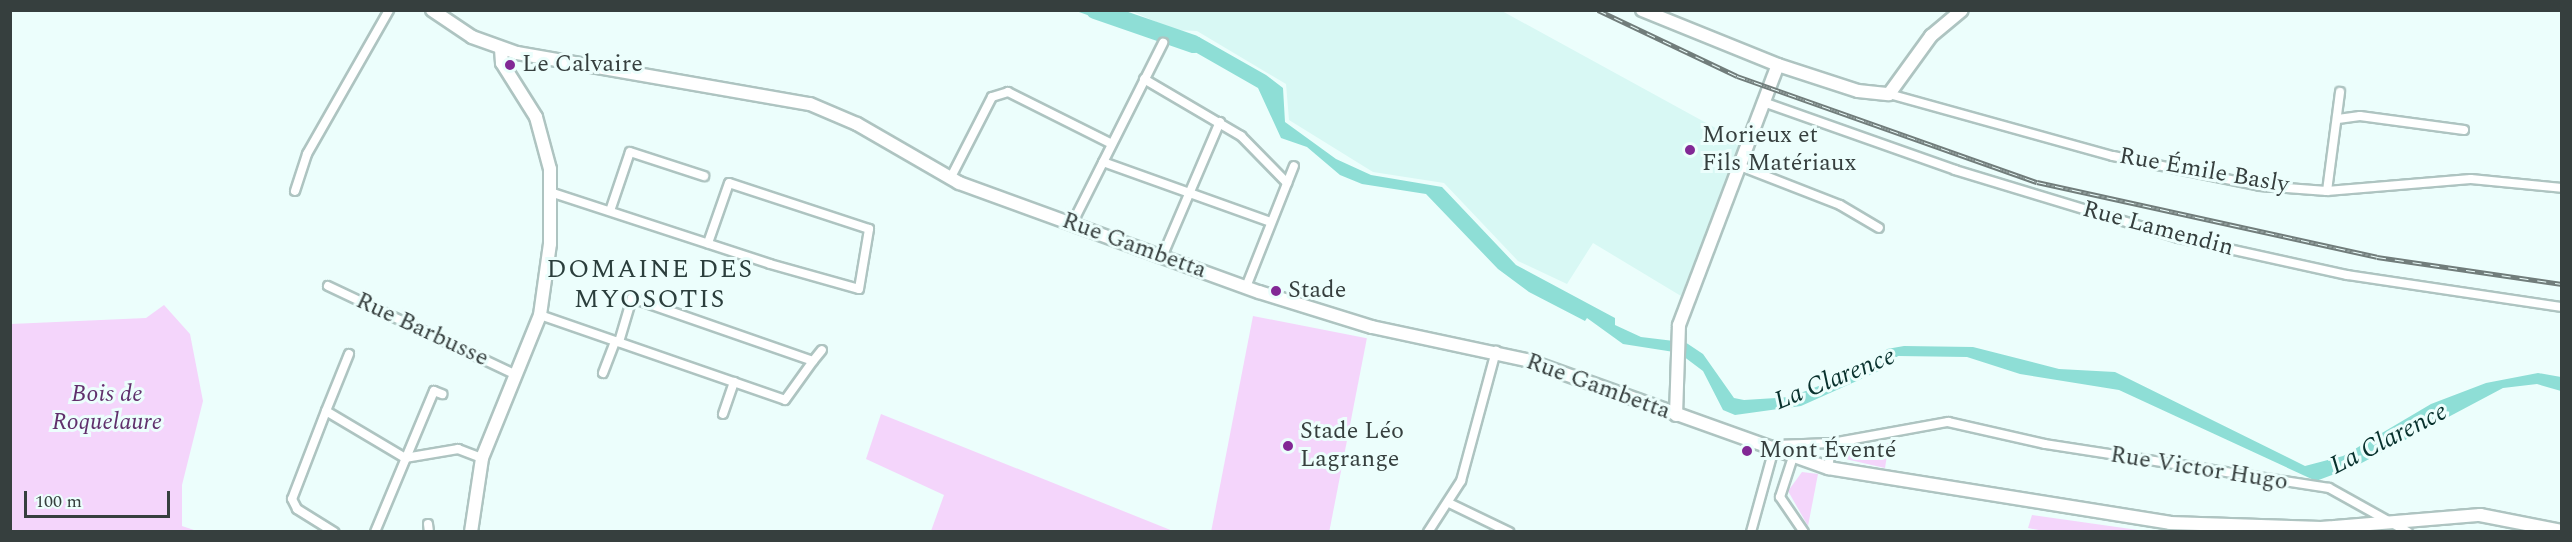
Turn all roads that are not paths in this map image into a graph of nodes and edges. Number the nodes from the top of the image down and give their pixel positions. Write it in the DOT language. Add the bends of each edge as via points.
graph roads {
  1 [pos="389,10"];
  2 [pos="432,10"];
  3 [pos="1642,10"];
  4 [pos="1962,10"];
  5 [pos="1163,43"];
  6 [pos="501,49"];
  7 [pos="1778,65"];
  8 [pos="1144,79"];
  9 [pos="2340,92"];
  10 [pos="1889,94"];
  11 [pos="1766,102"];
  12 [pos="2338,119"];
  13 [pos="1220,122"];
  14 [pos="2464,130"];
  15 [pos="1112,144"];
  16 [pos="1103,162"];
  17 [pos="1294,166"];
  18 [pos="1740,166"];
  19 [pos="704,176"];
  20 [pos="950,179"];
  21 [pos="1287,183"];
  22 [pos="2562,188"];
  23 [pos="295,191"];
  24 [pos="2327,191"];
  25 [pos="550,192"];
  26 [pos="1191,193"];
  27 [pos="610,211"];
  28 [pos="1271,222"];
  29 [pos="1072,224"];
  30 [pos="1879,228"];
  31 [pos="708,243"];
  32 [pos="1162,257"];
  33 [pos="328,286"];
  34 [pos="1246,287"];
  35 [pos="2562,307"];
  36 [pos="540,315"];
  37 [pos="617,341"];
  38 [pos="822,350"];
  39 [pos="1496,351"];
  40 [pos="349,354"];
  41 [pos="813,361"];
  42 [pos="603,373"];
  43 [pos="516,375"];
  44 [pos="734,382"];
  45 [pos="442,394"];
  46 [pos="326,411"];
  47 [pos="723,414"];
  48 [pos="1676,415"];
  49 [pos="1832,443"];
  50 [pos="1770,450"];
  51 [pos="1793,457"];
  52 [pos="405,458"];
  53 [pos="482,458"];
  54 [pos="1828,468"];
  55 [pos="1762,494"];
  56 [pos="1780,497"];
  57 [pos="1449,503"];
  58 [pos="2392,521"];
  59 [pos="2169,527"];
  60 [pos="2376,527"];
  61 [pos="334,531"];
  62 [pos="375,531"];
  63 [pos="471,531"];
  64 [pos="1428,531"];
  65 [pos="1509,531"];
  66 [pos="1751,531"];
  67 [pos="1804,531"];
  68 [pos="2409,531"];
  69 [pos="2562,531"];
  1 -- 23 [label="street" via="307,154"];
  2 -- 6 [label="main road, Rue Gambetta"];
  3 -- 7 [label="main road"];
  4 -- 10 [label="main road" via="1931,36"];
  5 -- 8 [label="street"];
  6 -- 20 [label="main road, Rue Gambetta" via="611,73 810,104 856,124"];
  6 -- 25 [label="main road, Rue Barbusse" via="502,63 536,117 550,169"];
  7 -- 10 [label="main road" via="1858,91"];
  7 -- 11 [label="main road"];
  8 -- 13 [label="street"];
  8 -- 15 [label="street"];
  9 -- 12 [label="street"];
  10 -- 24 [label="street, Rue Émile Basly" via="2195,174"];
  11 -- 18 [label="main road"];
  11 -- 35 [label="street, Rue Lamendin" via="1955,170 2179,238 2347,274"];
  12 -- 14 [label="street" via="2360,117"];
  12 -- 24 [label="street"];
  13 -- 21 [label="street"];
  13 -- 26 [label="street"];
  15 -- 16 [label="street"];
  15 -- 20 [label="street" via="1008,92 992,98"];
  16 -- 26 [label="street"];
  16 -- 29 [label="street"];
  17 -- 21 [label="street"];
  18 -- 30 [label="street" via="1840,205"];
  18 -- 48 [label="main road" via="1678,339"];
  19 -- 27 [label="street" via="630,152"];
  20 -- 29 [label="main road, Rue Gambetta"];
  21 -- 28 [label="street"];
  22 -- 24 [label="street, Rue Émile Basly" via="2436,179"];
  25 -- 27 [label="street"];
  25 -- 36 [label="main road, Rue Barbusse"];
  26 -- 28 [label="street"];
  26 -- 32 [label="street"];
  27 -- 31 [label="street"];
  28 -- 34 [label="street"];
  29 -- 32 [label="main road, Rue Gambetta"];
  31 -- 31 [label="street" via="859,289 869,229 729,183"];
  32 -- 34 [label="main road, Rue Gambetta"];
  33 -- 43 [label="street, Rue Barbusse"];
  34 -- 39 [label="main road, Rue Gambetta" via="1372,327"];
  36 -- 37 [label="street"];
  36 -- 43 [label="main road, Rue Barbusse"];
  37 -- 41 [label="street" via="632,298"];
  37 -- 42 [label="street"];
  37 -- 44 [label="street"];
  38 -- 41 [label="street"];
  39 -- 48 [label="main road, Rue Gambetta"];
  39 -- 57 [label="street" via="1473,446"];
  40 -- 46 [label="street"];
  41 -- 44 [label="street" via="785,400"];
  43 -- 53 [label="main road, Rue Barbusse"];
  44 -- 47 [label="street"];
  45 -- 52 [label="street" via="434,391"];
  46 -- 52 [label="street"];
  46 -- 61 [label="street" via="292,499 297,509"];
  48 -- 50 [label="main road, Rue Gambetta"];
  49 -- 50 [label="street, Rue Victor Hugo"];
  49 -- 54 [label="street"];
  49 -- 58 [label="street, Rue Victor Hugo" via="1930,423 1965,423 2045,444 2329,488"];
  50 -- 51 [label="main road, Rue Gambetta"];
  50 -- 55 [label="street"];
  51 -- 54 [label="main road, Rue Gambetta"];
  51 -- 56 [label="street"];
  52 -- 53 [label="street" via="458,449"];
  52 -- 62 [label="street"];
  53 -- 63 [label="main road, Rue Barbusse"];
  54 -- 59 [label="main road, Rue Gambetta"];
  55 -- 56 [label="street"];
  55 -- 66 [label="street"];
  56 -- 67 [label="street"];
  57 -- 64 [label="street"];
  57 -- 65 [label="street"];
  58 -- 60 [label="main road, Rue Gambetta"];
  58 -- 68 [label="street, Rue Victor Hugo"];
  58 -- 69 [label="main road" via="2480,515"];
  59 -- 60 [label="main road, Rue Gambetta"];
}
